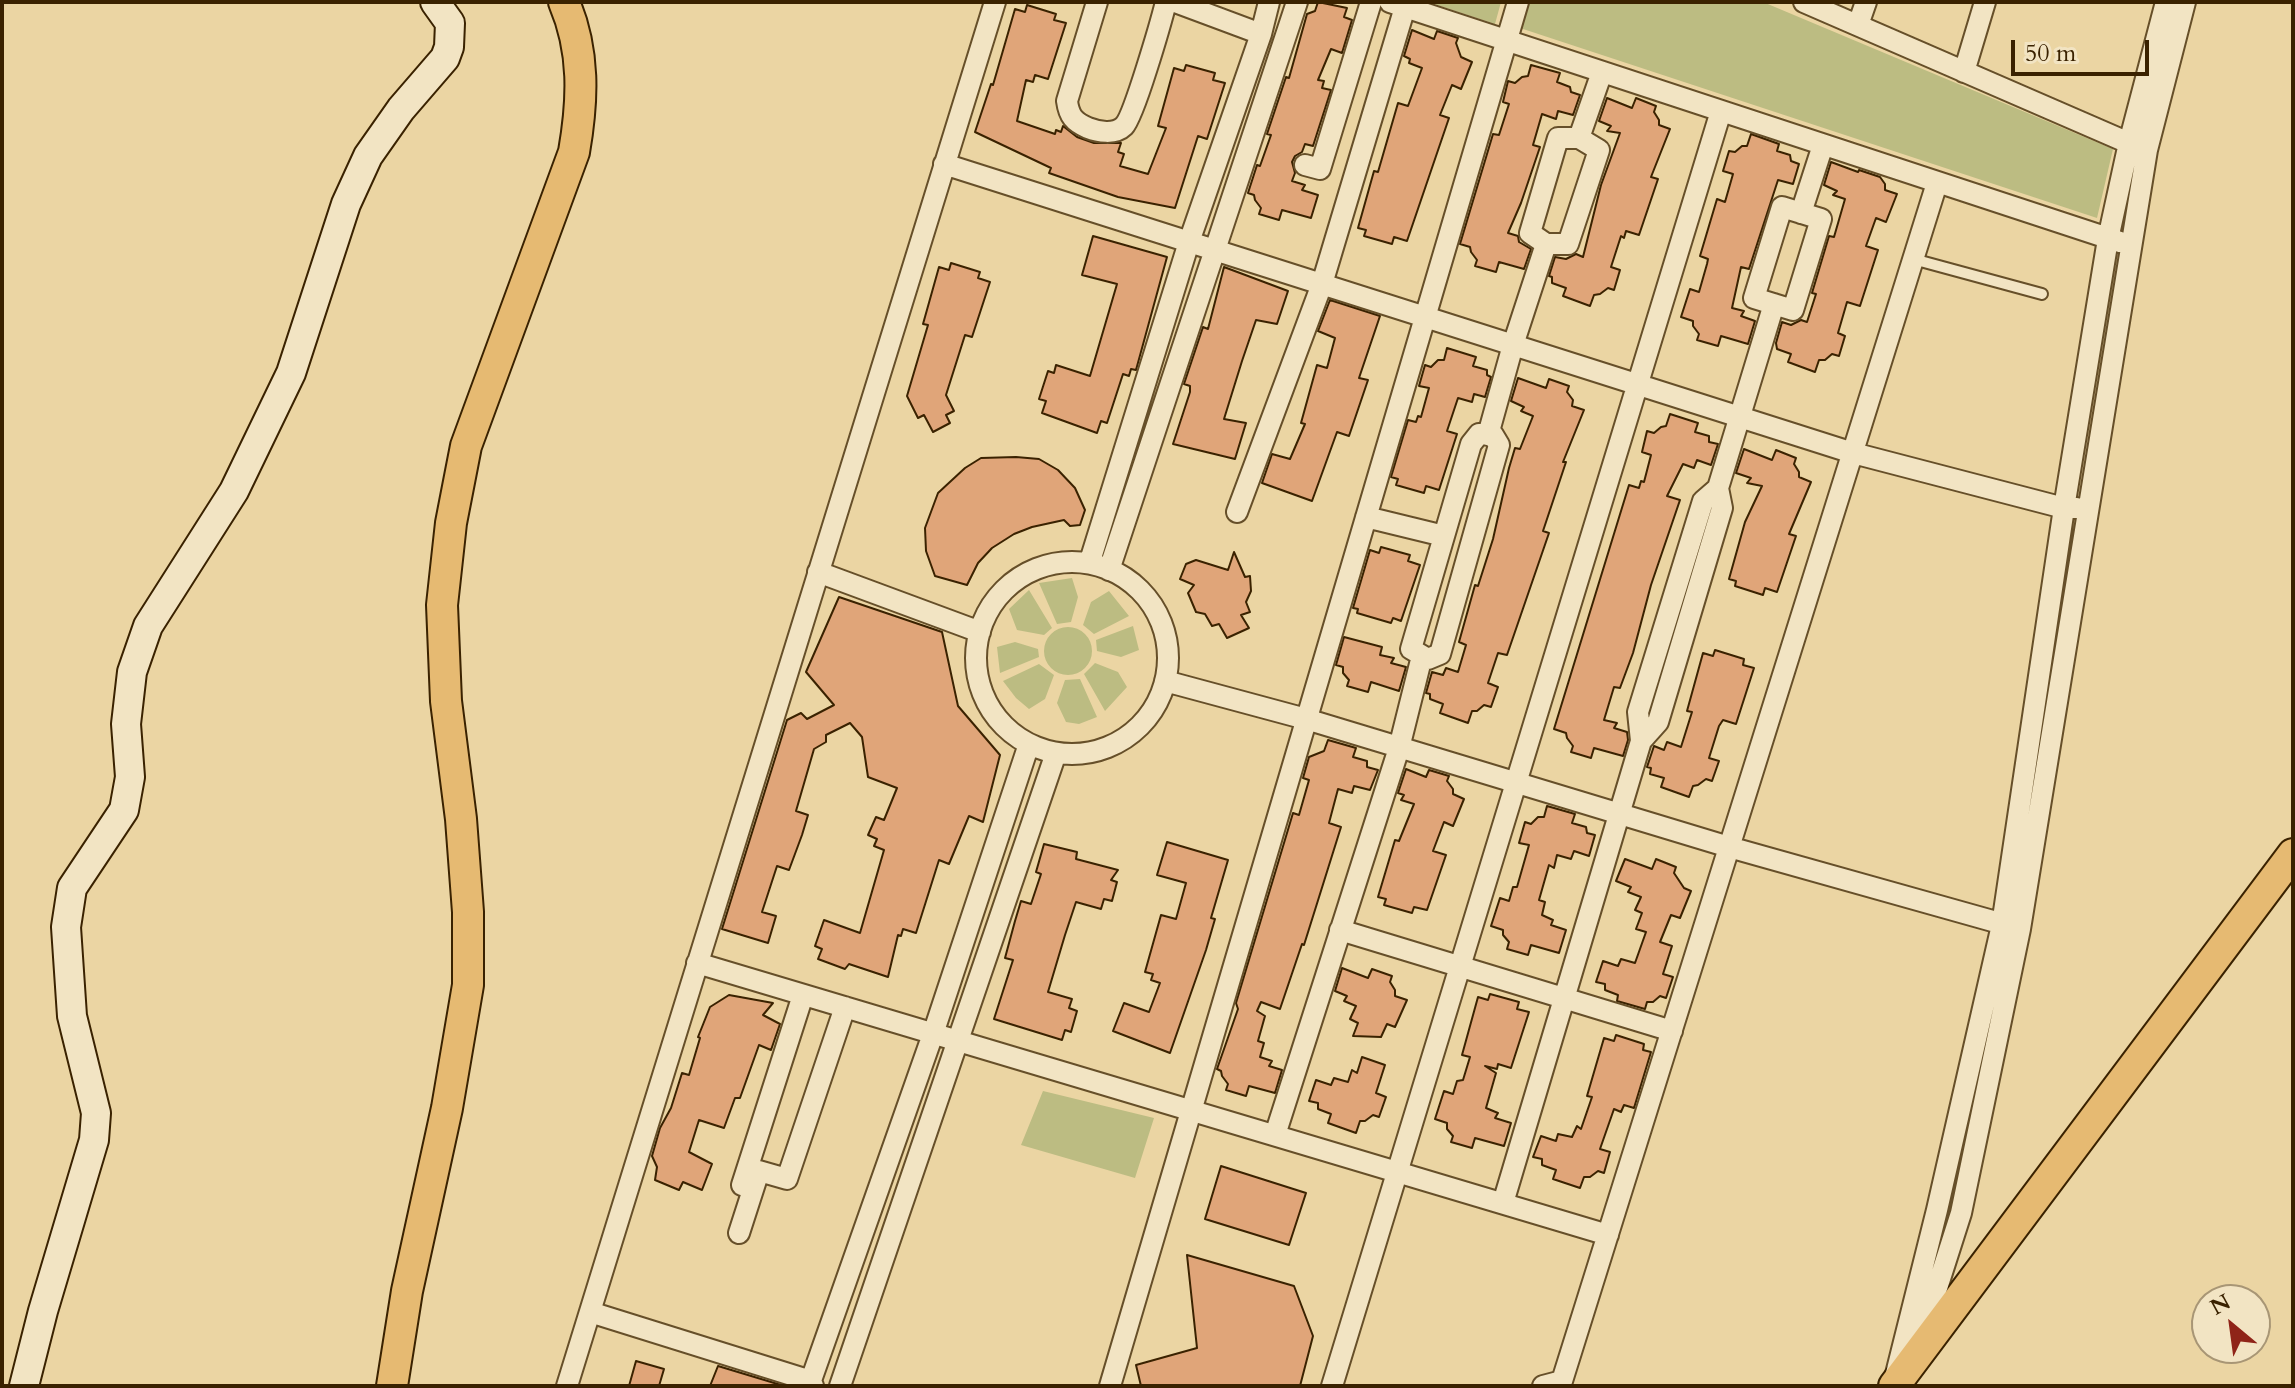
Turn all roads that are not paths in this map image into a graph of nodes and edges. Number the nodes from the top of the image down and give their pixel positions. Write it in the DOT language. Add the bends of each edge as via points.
graph roads {
  1 [pos="435,2"];
  2 [pos="564,2"];
  3 [pos="995,2"];
  4 [pos="1097,2"];
  5 [pos="1166,2"];
  6 [pos="1175,2"];
  7 [pos="1269,2"];
  8 [pos="1297,2"];
  9 [pos="1371,2"];
  10 [pos="1518,2"];
  11 [pos="1804,2"];
  12 [pos="1866,2"];
  13 [pos="1985,2"];
  14 [pos="2166,2"];
  15 [pos="2185,2"];
  16 [pos="1398,4"];
  17 [pos="1858,25"];
  18 [pos="1261,34"];
  19 [pos="1506,40"];
  20 [pos="1602,72"];
  21 [pos="1964,72"];
  22 [pos="1721,111"];
  23 [pos="1579,138"];
  24 [pos="1823,145"];
  25 [pos="2138,146"];
  26 [pos="944,164"];
  27 [pos="1305,165"];
  28 [pos="1937,183"];
  29 [pos="1801,213"];
  30 [pos="2108,239"];
  31 [pos="1189,242"];
  32 [pos="1546,244"];
  33 [pos="2132,245"];
  34 [pos="1215,250"];
  35 [pos="1913,259"];
  36 [pos="1322,284"];
  37 [pos="2042,294"];
  38 [pos="1774,304"];
  39 [pos="1425,317"];
  40 [pos="1513,345"];
  41 [pos="1637,384"];
  42 [pos="1740,417"];
  43 [pos="1488,435"];
  44 [pos="1853,453"];
  45 [pos="1122,458"];
  46 [pos="1143,463"];
  47 [pos="2090,507"];
  48 [pos="2064,508"];
  49 [pos="1237,512"];
  50 [pos="1366,517"];
  51 [pos="1444,536"];
  52 [pos="1090,561"];
  53 [pos="1109,570"];
  54 [pos="818,572"];
  55 [pos="980,632"];
  56 [pos="1422,656"];
  57 [pos="1165,681"];
  58 [pos="1306,719"];
  59 [pos="1029,744"];
  60 [pos="1399,748"];
  61 [pos="1056,753"];
  62 [pos="1516,783"];
  63 [pos="1620,814"];
  64 [pos="1729,847"];
  65 [pos="2293,854"];
  66 [pos="2011,927"];
  67 [pos="1340,930"];
  68 [pos="697,963"];
  69 [pos="1460,966"];
  70 [pos="803,995"];
  71 [pos="1564,1000"];
  72 [pos="845,1007"];
  73 [pos="1672,1031"];
  74 [pos="933,1034"];
  75 [pos="958,1041"];
  76 [pos="1191,1110"];
  77 [pos="1275,1135"];
  78 [pos="1397,1172"];
  79 [pos="740,1192"];
  80 [pos="1503,1203"];
  81 [pos="739,1233"];
  82 [pos="1608,1235"];
  83 [pos="590,1312"];
  84 [pos="811,1384"];
  85 [pos="24,1386"];
  86 [pos="392,1386"];
  87 [pos="567,1386"];
  88 [pos="840,1386"];
  89 [pos="1110,1386"];
  90 [pos="1332,1386"];
  91 [pos="1543,1386"];
  92 [pos="1894,1386"];
  1 -- 85 [label="street" via="450,23 445,58 368,156 346,204 291,373 234,491 148,626 132,672 126,724 130,777 124,810 72,888 66,927 72,1016 96,1113 94,1140"];
  2 -- 86 [label="main road" via="582,74 574,152 466,446 451,523 443,621 468,912 468,985"];
  3 -- 26 [label="street"];
  4 -- 5 [label="street" via="1067,101 1069,114 1079,124 1114,132 1125,125 1132,108"];
  6 -- 18 [label="street"];
  7 -- 18 [label="street"];
  8 -- 34 [label="street"];
  9 -- 27 [label="street" via="1320,169"];
  10 -- 19 [label="street"];
  11 -- 17 [label="street"];
  12 -- 17 [label="street"];
  13 -- 21 [label="street"];
  14 -- 25 [label="street"];
  15 -- 25 [label="street"];
  16 -- 19 [label="street"];
  16 -- 36 [label="street"];
  17 -- 21 [label="street"];
  18 -- 31 [label="street"];
  19 -- 20 [label="street"];
  19 -- 39 [label="street"];
  20 -- 22 [label="street"];
  20 -- 23 [label="street"];
  21 -- 25 [label="street"];
  22 -- 24 [label="street"];
  22 -- 41 [label="street"];
  23 -- 32 [label="street" via="1558,138 1530,233"];
  23 -- 32 [label="street" via="1599,150 1568,244"];
  24 -- 28 [label="street"];
  24 -- 29 [label="street"];
  25 -- 30 [label="street"];
  25 -- 33 [label="street"];
  26 -- 31 [label="street"];
  26 -- 54 [label="street"];
  28 -- 30 [label="street"];
  28 -- 35 [label="street"];
  29 -- 38 [label="street" via="1782,207 1754,298"];
  29 -- 38 [label="street" via="1821,219 1793,310"];
  30 -- 33 [label="street"];
  30 -- 48 [label="street"];
  31 -- 34 [label="street"];
  31 -- 45 [label="street"];
  32 -- 40 [label="street"];
  33 -- 47 [label="street"];
  34 -- 36 [label="street"];
  34 -- 46 [label="street"];
  35 -- 37 [label="lane"];
  35 -- 44 [label="street"];
  36 -- 39 [label="street"];
  36 -- 49 [label="street"];
  38 -- 42 [label="street"];
  39 -- 40 [label="street"];
  39 -- 50 [label="street"];
  40 -- 41 [label="street"];
  40 -- 43 [label="street"];
  41 -- 42 [label="street"];
  41 -- 62 [label="street"];
  42 -- 44 [label="street"];
  42 -- 63 [label="street" via="1718,488 1703,501 1638,712 1641,741"];
  43 -- 51 [label="street" via="1479,434 1471,444"];
  43 -- 56 [label="street" via="1499,445 1440,654"];
  44 -- 48 [label="street"];
  44 -- 64 [label="street"];
  45 -- 46 [label="street"];
  45 -- 52 [label="street"];
  46 -- 53 [label="street"];
  47 -- 48 [label="street"];
  47 -- 66 [label="street"];
  48 -- 66 [label="street"];
  50 -- 51 [label="street"];
  50 -- 58 [label="street"];
  51 -- 56 [label="street" via="1411,649"];
  52 -- 53 [label="street"];
  52 -- 55 [label="street" via="1046,566 1019,577 998,596"];
  53 -- 57 [label="street" via="1142,592 1156,611 1168,657"];
  54 -- 55 [label="street"];
  54 -- 68 [label="street"];
  55 -- 59 [label="street" via="976,671 982,694 993,714"];
  56 -- 60 [label="street"];
  57 -- 58 [label="street"];
  57 -- 61 [label="street" via="1154,707 1136,729 1112,745"];
  58 -- 60 [label="street"];
  58 -- 76 [label="street"];
  59 -- 61 [label="street"];
  59 -- 74 [label="street"];
  60 -- 62 [label="street"];
  60 -- 67 [label="street"];
  61 -- 75 [label="street"];
  62 -- 63 [label="street"];
  62 -- 69 [label="street"];
  63 -- 64 [label="street"];
  63 -- 71 [label="street"];
  64 -- 66 [label="street"];
  64 -- 73 [label="street"];
  65 -- 92 [label="main road"];
  66 -- 92 [label="street"];
  67 -- 69 [label="street"];
  67 -- 77 [label="street"];
  68 -- 70 [label="street"];
  68 -- 83 [label="street"];
  69 -- 71 [label="street"];
  69 -- 78 [label="street"];
  70 -- 72 [label="street"];
  70 -- 79 [label="street"];
  71 -- 73 [label="street"];
  71 -- 80 [label="street"];
  72 -- 74 [label="street"];
  72 -- 81 [label="street" via="787,1179 759,1171"];
  73 -- 82 [label="street"];
  74 -- 75 [label="street"];
  74 -- 84 [label="street"];
  75 -- 76 [label="street"];
  75 -- 88 [label="street"];
  76 -- 77 [label="street"];
  76 -- 89 [label="street"];
  77 -- 78 [label="street"];
  78 -- 80 [label="street"];
  78 -- 90 [label="street"];
  80 -- 82 [label="street"];
  82 -- 91 [label="street" via="1562,1381"];
  83 -- 84 [label="street"];
  83 -- 87 [label="street"];
}
